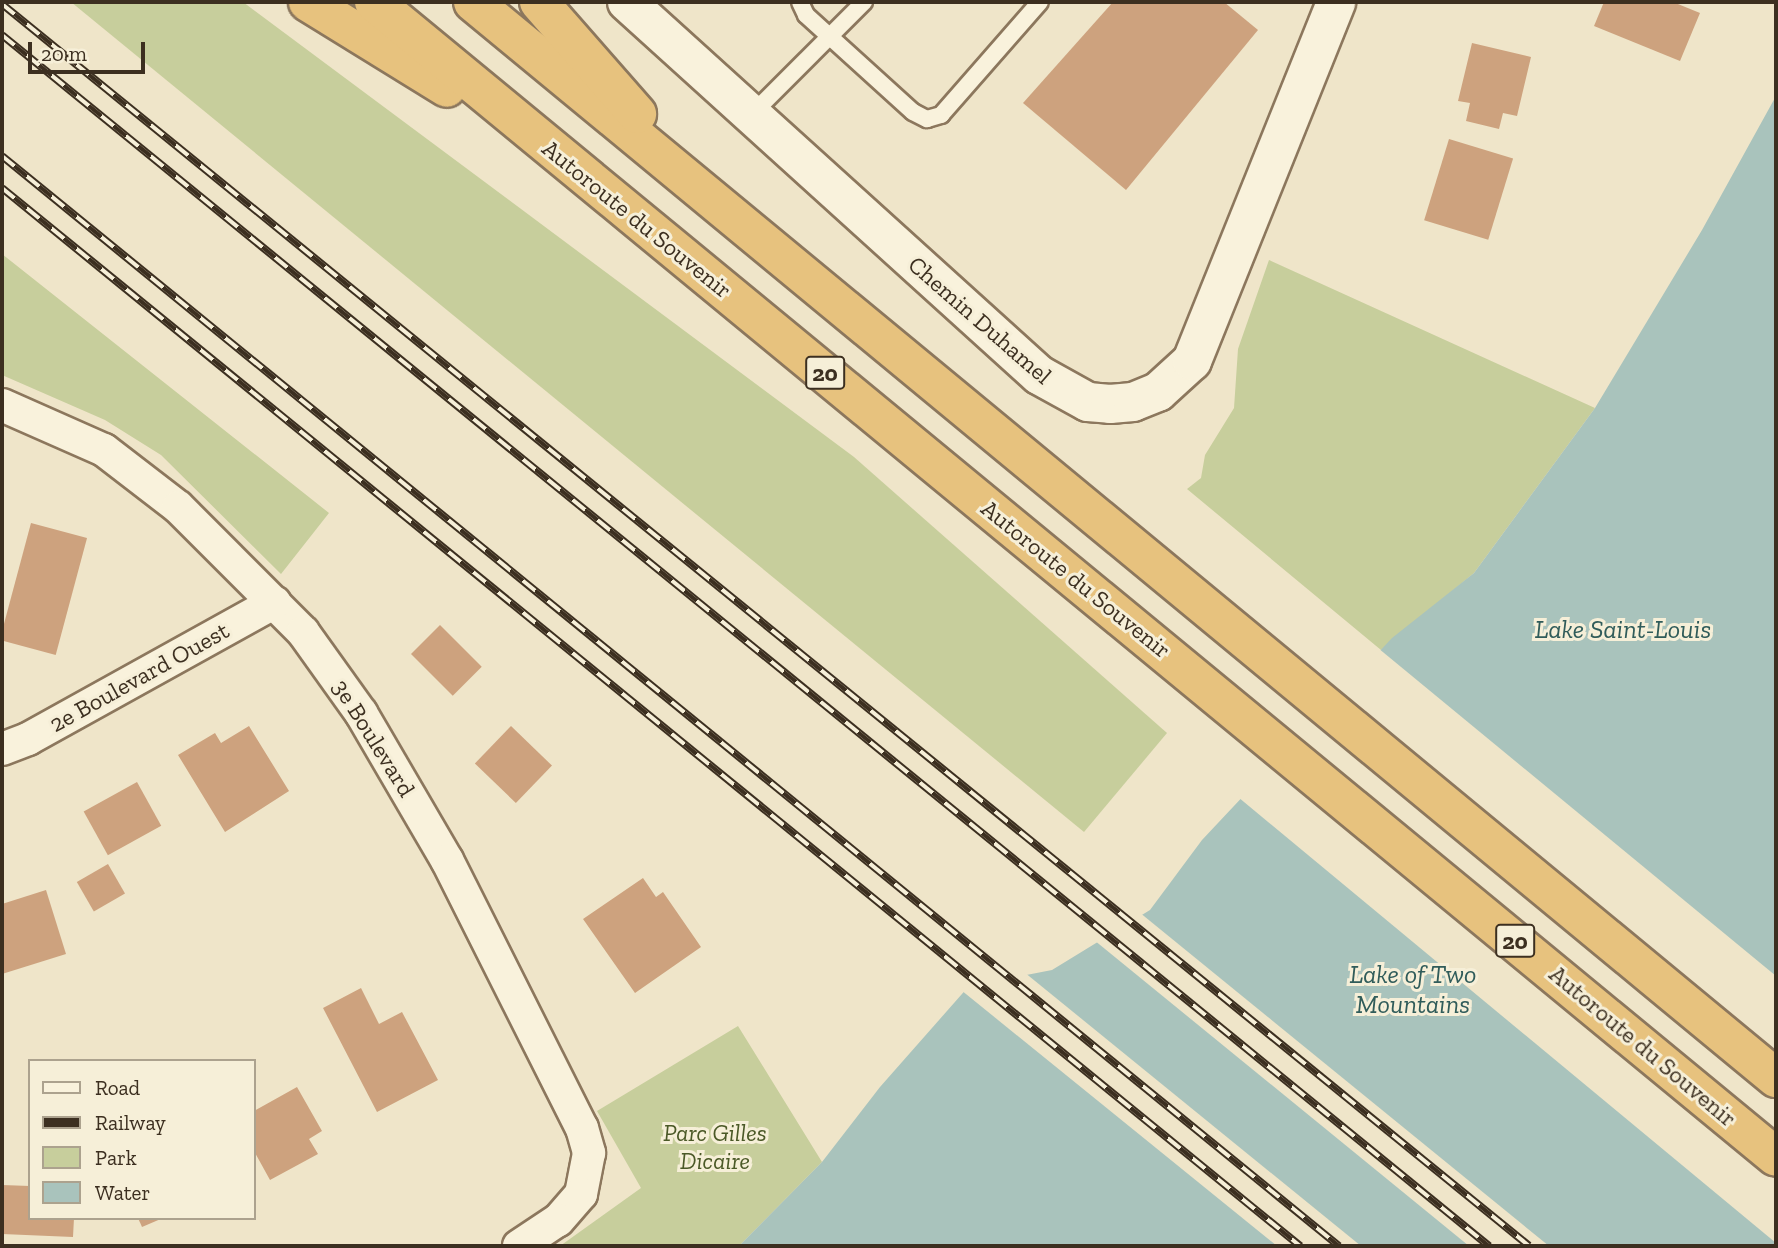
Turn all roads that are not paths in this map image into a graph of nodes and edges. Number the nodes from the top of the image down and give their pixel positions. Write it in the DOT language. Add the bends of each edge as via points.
graph roads {
  1 [pos="308,2"];
  2 [pos="374,2"];
  3 [pos="472,2"];
  4 [pos="539,2"];
  5 [pos="627,2"];
  6 [pos="800,2"];
  7 [pos="864,2"];
  8 [pos="1040,2"];
  9 [pos="1336,2"];
  10 [pos="830,37"];
  11 [pos="751,115"];
  12 [pos="571,165"];
  13 [pos="712,200"];
  14 [pos="2,405"];
  15 [pos="275,602"];
  16 [pos="2,749"];
  17 [pos="1776,1078"];
  18 [pos="1776,1157"];
  19 [pos="519,1246"];
  1 -- 12 [label="highway"];
  2 -- 12 [label="highway, Autoroute du Souvenir / 20"];
  3 -- 13 [label="highway, 20"];
  4 -- 13 [label="highway"];
  5 -- 11 [label="street, Chemin Duhamel"];
  6 -- 10 [label="lane" via="806,15"];
  7 -- 10 [label="lane"];
  8 -- 10 [label="lane" via="941,115 927,119 913,112"];
  9 -- 11 [label="street, Chemin Duhamel" via="1205,339 1176,379 1133,402 1088,402 1039,375"];
  10 -- 11 [label="lane"];
  12 -- 18 [label="highway, Autoroute du Souvenir / 20"];
  13 -- 17 [label="highway, 20"];
  14 -- 15 [label="street, 3e Boulevard" via="75,435 142,477"];
  15 -- 16 [label="street, 2e Boulevard Ouest"];
  15 -- 19 [label="street, 3e Boulevard" via="362,713 447,860 582,1128 589,1153 581,1194 558,1220"];
}
